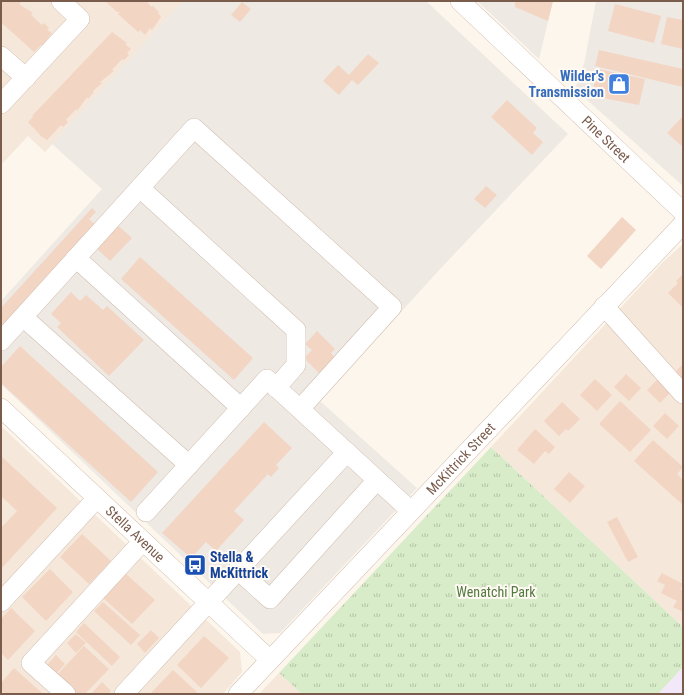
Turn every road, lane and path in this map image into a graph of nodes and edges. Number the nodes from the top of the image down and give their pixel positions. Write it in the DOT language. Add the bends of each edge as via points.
graph roads {
  1 [pos="61,1"];
  2 [pos="460,1"];
  3 [pos="1,56"];
  4 [pos="26,78"];
  5 [pos="1,104"];
  6 [pos="140,188"];
  7 [pos="683,212"];
  8 [pos="683,224"];
  9 [pos="76,258"];
  10 [pos="604,306"];
  11 [pos="23,317"];
  12 [pos="1,341"];
  13 [pos="276,388"];
  14 [pos="683,394"];
  15 [pos="1,408"];
  16 [pos="241,408"];
  17 [pos="300,409"];
  18 [pos="347,452"];
  19 [pos="189,465"];
  20 [pos="378,480"];
  21 [pos="97,498"];
  22 [pos="411,511"];
  23 [pos="146,512"];
  24 [pos="143,541"];
  25 [pos="238,570"];
  26 [pos="1,602"];
  27 [pos="208,602"];
  28 [pos="270,660"];
  29 [pos="66,694"];
  30 [pos="124,694"];
  31 [pos="238,694"];
  1 -- 4 [label="street" via="80,19"];
  2 -- 7 [label="street, Pine Street"];
  3 -- 4 [label="street"];
  4 -- 5 [label="street"];
  6 -- 9 [label="street"];
  6 -- 13 [label="street" via="296,330 296,365"];
  6 -- 17 [label="street" via="194,128 392,307"];
  8 -- 10 [label="street, McKittrick Street"];
  9 -- 11 [label="street"];
  9 -- 16 [label="street"];
  10 -- 14 [label="street"];
  10 -- 22 [label="street, McKittrick Street"];
  11 -- 12 [label="street"];
  11 -- 19 [label="street"];
  13 -- 16 [label="street" via="267,379"];
  13 -- 17 [label="street"];
  15 -- 21 [label="street, Stella Avenue"];
  16 -- 19 [label="street"];
  17 -- 18 [label="street"];
  18 -- 20 [label="street"];
  18 -- 25 [label="street"];
  19 -- 23 [label="street"];
  20 -- 22 [label="street"];
  20 -- 25 [label="street" via="270,599"];
  21 -- 24 [label="street, Stella Avenue"];
  21 -- 26 [label="street"];
  22 -- 28 [label="street, McKittrick Street"];
  24 -- 27 [label="street, Stella Avenue"];
  24 -- 29 [label="street" via="32,663"];
  25 -- 27 [label="street"];
  27 -- 28 [label="street, Stella Avenue"];
  27 -- 30 [label="street"];
  28 -- 31 [label="street, McKittrick Street"];
}
